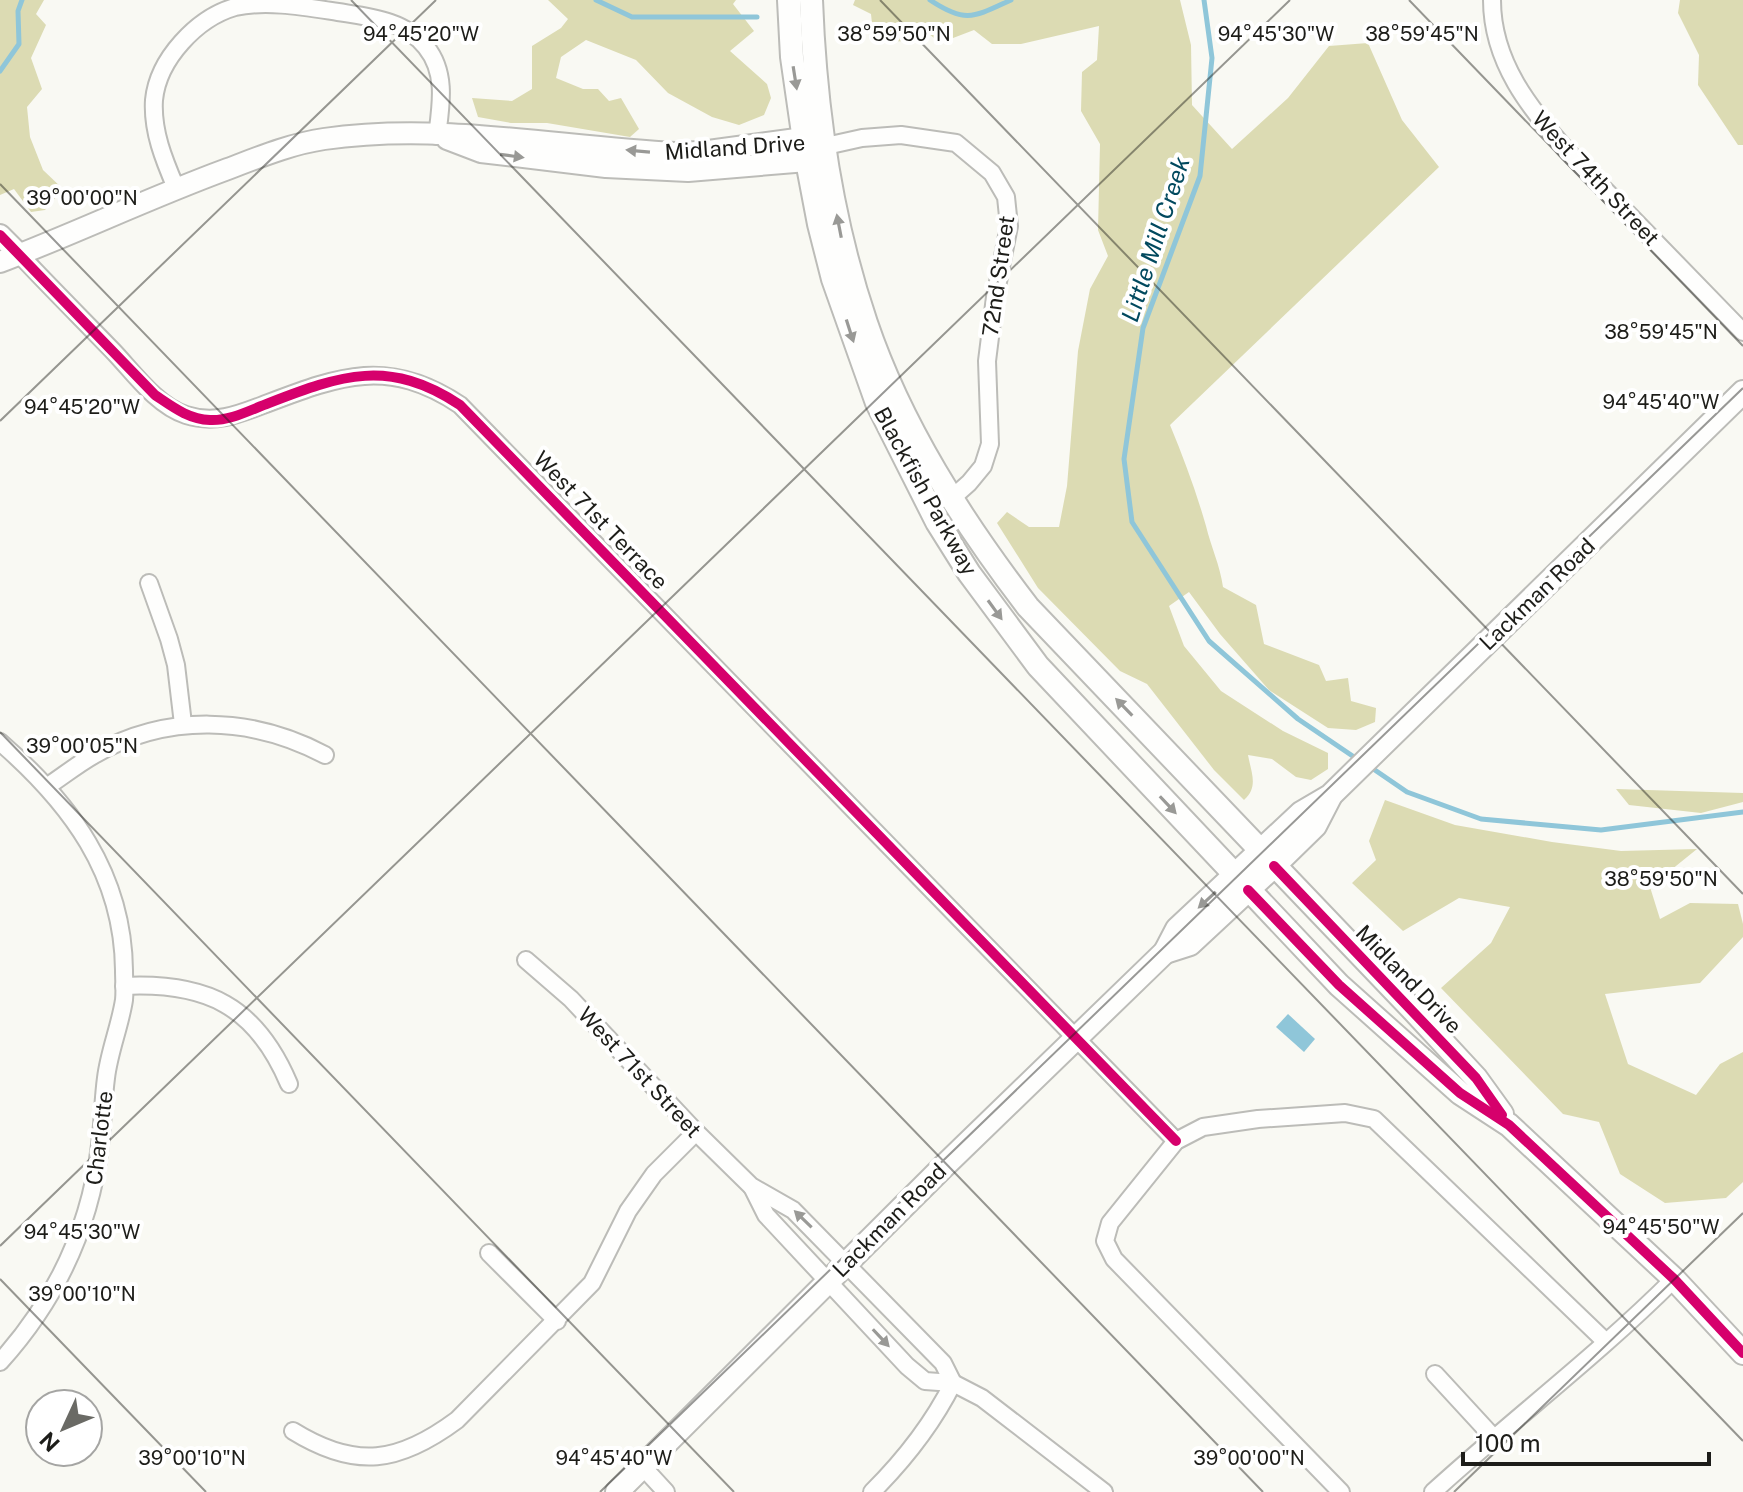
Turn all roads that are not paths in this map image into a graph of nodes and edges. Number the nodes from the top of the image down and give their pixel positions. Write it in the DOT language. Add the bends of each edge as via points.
graph roads {
  1 [pos="789,0"];
  2 [pos="811,0"];
  3 [pos="1492,0"];
  4 [pos="437,136"];
  5 [pos="826,146"];
  6 [pos="806,150"];
  7 [pos="176,188"];
  8 [pos="0,235"];
  9 [pos="10,258"];
  10 [pos="1743,332"];
  11 [pos="1743,392"];
  12 [pos="951,499"];
  13 [pos="149,583"];
  14 [pos="183,724"];
  15 [pos="0,742"];
  16 [pos="325,755"];
  17 [pos="48,786"];
  18 [pos="1267,858"];
  19 [pos="1241,882"];
  20 [pos="526,960"];
  21 [pos="124,986"];
  22 [pos="1074,1039"];
  23 [pos="289,1084"];
  24 [pos="1509,1125"];
  25 [pos="696,1132"];
  26 [pos="1176,1141"];
  27 [pos="751,1186"];
  28 [pos="489,1253"];
  29 [pos="847,1262"];
  30 [pos="1674,1279"];
  31 [pos="828,1281"];
  32 [pos="557,1321"];
  33 [pos="1606,1342"];
  34 [pos="1743,1353"];
  35 [pos="0,1362"];
  36 [pos="1435,1374"];
  37 [pos="953,1383"];
  38 [pos="293,1431"];
  39 [pos="1493,1437"];
  40 [pos="643,1467"];
  41 [pos="617,1492"];
  42 [pos="666,1492"];
  43 [pos="872,1492"];
  44 [pos="1104,1492"];
  45 [pos="1341,1492"];
  46 [pos="1433,1492"];
  1 -- 6 [label="main road, Blackfish Parkway, one-way"];
  2 -- 5 [label="main road, Blackfish Parkway" via="813,66"];
  3 -- 10 [label="street, West 74th Street" via="1499,44 1514,84 1541,122"];
  4 -- 6 [label="street, Midland Drive" via="481,135 675,153"];
  4 -- 7 [label="street, Midland Drive" via="369,133 320,140"];
  4 -- 7 [label="street" via="442,88 438,69 424,44 402,28 381,19 280,3 236,6 188,35 157,86 158,139"];
  5 -- 6 [label="street, Midland Drive"];
  12 -- 5 [label="main road, Blackfish Parkway, one-way" via="890,382 867,324 839,231"];
  5 -- 12 [label="street, 72nd Street" via="901,135 940,138 980,161 1006,197 1009,226 987,361 990,444 977,475"];
  6 -- 19 [label="main road, Blackfish Parkway, one-way" via="819,224 853,342 877,403 937,522 1038,666"];
  7 -- 9 [label="street, Midland Drive"];
  8 -- 9 [label="street"];
  9 -- 22 [label="street, West 71st Terrace" via="155,395 184,414 230,418 319,384 373,375 422,385 460,405"];
  11 -- 18 [label="main road, Lackman Road" via="1330,796 1315,826"];
  18 -- 12 [label="main road, Blackfish Parkway, one-way" via="1028,607"];
  13 -- 14 [label="street" via="176,665"];
  14 -- 16 [label="street" via="279,734"];
  14 -- 17 [label="street" via="110,746"];
  15 -- 17 [label="street, Charlotte"];
  17 -- 21 [label="street, Charlotte" via="90,844 116,904 124,944"];
  18 -- 19 [label="main road, Lackman Road"];
  18 -- 24 [label="main road, Midland Drive" via="1476,1078"];
  19 -- 22 [label="main road, Lackman Road" via="1190,944 1165,952"];
  19 -- 24 [label="main road, Midland Drive" via="1339,985 1460,1093"];
  20 -- 25 [label="street, West 71st Street" via="571,999"];
  21 -- 23 [label="street" via="177,987 214,999 264,1037"];
  21 -- 35 [label="street, Charlotte" via="82,1230 48,1302"];
  22 -- 26 [label="street, West 71st Terrace"];
  22 -- 29 [label="main road, Lackman Road"];
  24 -- 30 [label="main road, Midland Drive"];
  25 -- 27 [label="street, West 71st Street"];
  25 -- 32 [label="street" via="654,1174 628,1211 592,1283"];
  26 -- 33 [label="street" via="1203,1127 1258,1119 1345,1113 1374,1119"];
  26 -- 45 [label="street" via="1110,1223 1105,1241 1114,1259"];
  29 -- 27 [label="street, West 71st Street, one-way" via="793,1210"];
  27 -- 31 [label="street, West 71st Street" via="766,1215"];
  28 -- 32 [label="street"];
  29 -- 31 [label="main road, Lackman Road"];
  29 -- 37 [label="street, West 71st Street" via="943,1363"];
  30 -- 33 [label="street"];
  30 -- 34 [label="main road, Midland Drive"];
  31 -- 37 [label="street, West 71st Street, one-way" via="925,1381"];
  31 -- 40 [label="main road, Lackman Road"];
  32 -- 38 [label="street" via="457,1420 399,1452 352,1457"];
  33 -- 39 [label="street"];
  36 -- 39 [label="street"];
  37 -- 43 [label="street" via="917,1441"];
  37 -- 44 [label="street" via="982,1398"];
  39 -- 46 [label="street"];
  40 -- 41 [label="main road, Lackman Road"];
  40 -- 42 [label="street"];
}
